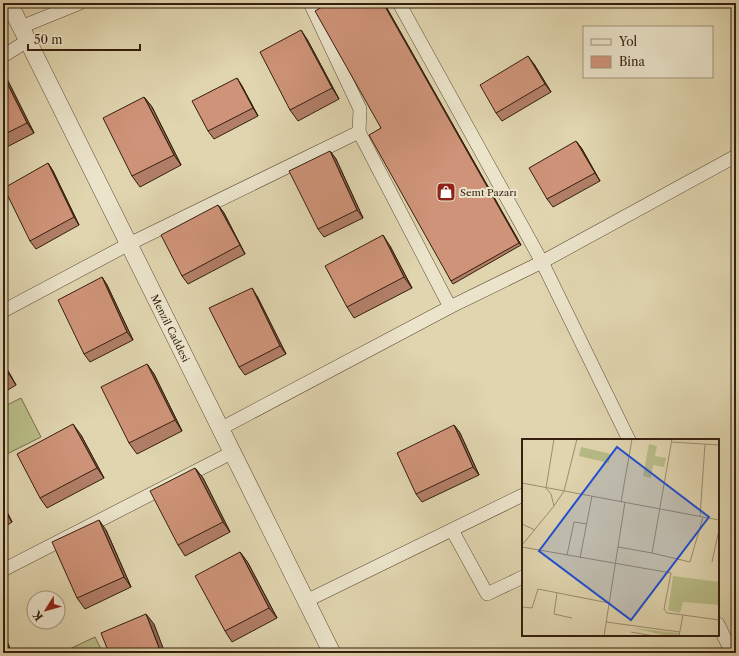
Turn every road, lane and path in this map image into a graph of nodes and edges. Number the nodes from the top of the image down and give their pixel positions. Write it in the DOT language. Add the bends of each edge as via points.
graph roads {
  1 [pos="9,3"];
  2 [pos="80,3"];
  3 [pos="310,3"];
  4 [pos="399,3"];
  5 [pos="24,34"];
  6 [pos="3,56"];
  7 [pos="359,132"];
  8 [pos="735,158"];
  9 [pos="129,244"];
  10 [pos="542,262"];
  11 [pos="450,307"];
  12 [pos="3,311"];
  13 [pos="220,429"];
  14 [pos="629,439"];
  15 [pos="233,452"];
  16 [pos="522,495"];
  17 [pos="452,530"];
  18 [pos="3,570"];
  19 [pos="522,577"];
  20 [pos="306,601"];
  21 [pos="719,626"];
  22 [pos="332,653"];
  23 [pos="732,653"];
  1 -- 5 [label="street, Menzil Caddesi"];
  2 -- 5 [label="street"];
  3 -- 7 [label="street" via="360,110"];
  4 -- 10 [label="street"];
  5 -- 6 [label="street"];
  5 -- 9 [label="street, Menzil Caddesi"];
  7 -- 9 [label="street"];
  7 -- 11 [label="street"];
  8 -- 10 [label="street"];
  9 -- 12 [label="street"];
  9 -- 13 [label="street, Menzil Caddesi"];
  10 -- 11 [label="street"];
  10 -- 14 [label="street"];
  11 -- 13 [label="street"];
  13 -- 15 [label="street, Menzil Caddesi"];
  15 -- 18 [label="street"];
  15 -- 20 [label="street, Menzil Caddesi"];
  16 -- 17 [label="street"];
  17 -- 19 [label="street" via="487,594"];
  17 -- 20 [label="street"];
  20 -- 22 [label="street, Menzil Caddesi"];
  21 -- 23 [label="street"];
}
